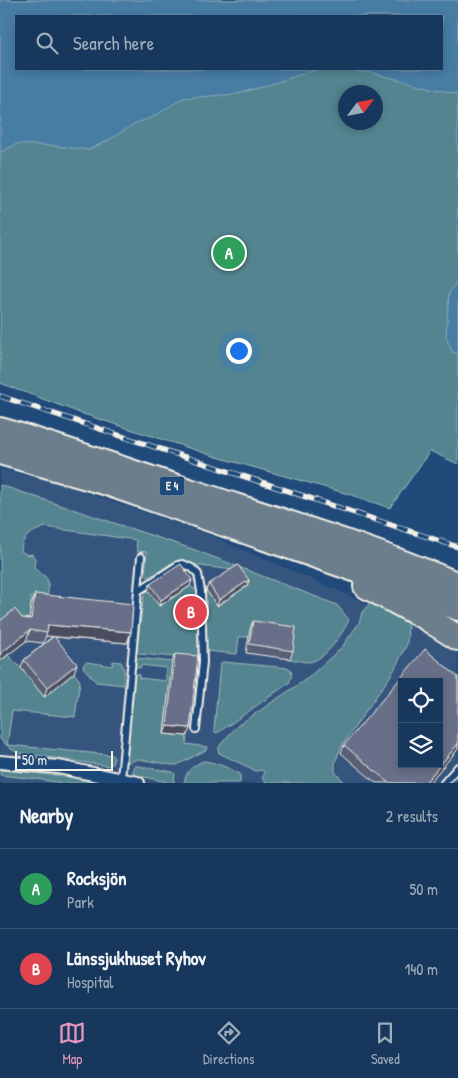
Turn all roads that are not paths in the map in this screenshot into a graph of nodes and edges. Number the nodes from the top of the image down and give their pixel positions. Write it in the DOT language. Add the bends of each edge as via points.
graph roads {
  1 [pos="0,430"];
  2 [pos="0,452"];
  3 [pos="271,540"];
  4 [pos="344,542"];
  5 [pos="141,557"];
  6 [pos="458,569"];
  7 [pos="458,585"];
  8 [pos="138,591"];
  9 [pos="458,608"];
  10 [pos="458,638"];
  11 [pos="196,729"];
  12 [pos="0,762"];
  13 [pos="458,768"];
  14 [pos="121,779"];
  15 [pos="138,783"];
  16 [pos="444,783"];
  1 -- 4 [label="highway, E 4"];
  2 -- 3 [label="highway, E 4" via="104,482"];
  3 -- 9 [label="highway, E 4"];
  3 -- 10 [label="highway" via="380,593"];
  4 -- 6 [label="highway" via="416,556"];
  4 -- 7 [label="highway, E 4" via="415,566"];
  5 -- 8 [label="lane"];
  8 -- 11 [label="lane" via="178,565 192,568 198,574 203,662"];
  8 -- 14 [label="lane"];
  12 -- 14 [label="street"];
  13 -- 16 [label="lane"];
  14 -- 15 [label="street"];
}
